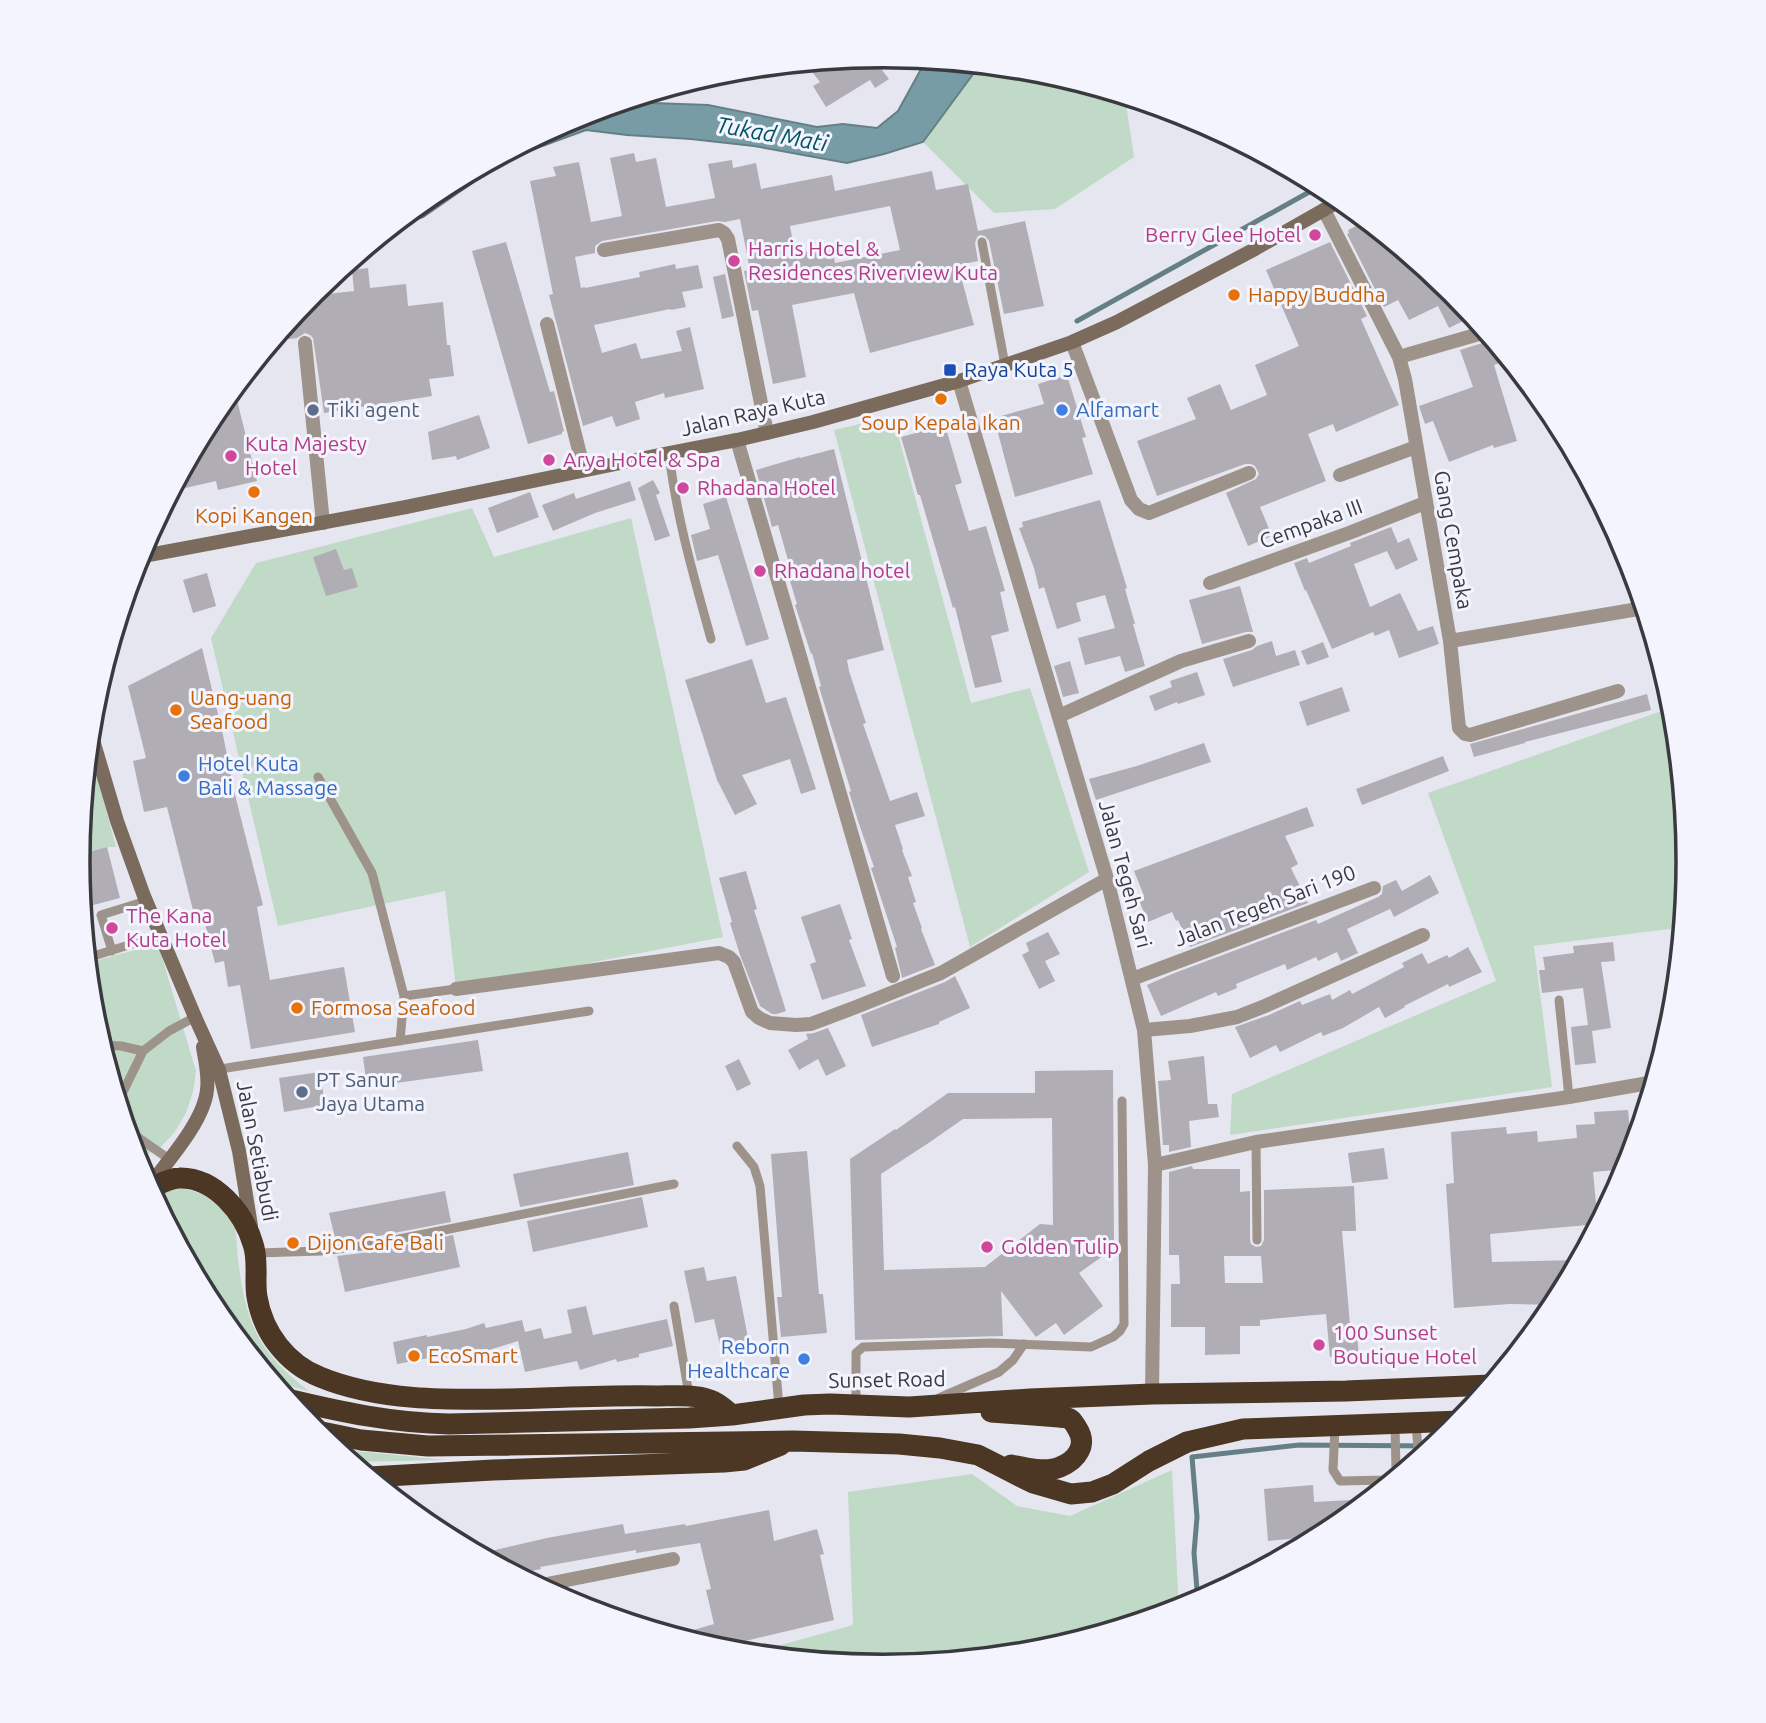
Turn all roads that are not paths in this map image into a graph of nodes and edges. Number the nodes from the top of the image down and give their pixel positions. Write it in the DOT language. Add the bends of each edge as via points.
graph roads {
  1 [pos="1330,206"];
  2 [pos="1324,210"];
  3 [pos="982,242"];
  4 [pos="604,250"];
  5 [pos="547,324"];
  6 [pos="1476,335"];
  7 [pos="305,342"];
  8 [pos="1072,342"];
  9 [pos="1399,357"];
  10 [pos="1005,365"];
  11 [pos="959,381"];
  12 [pos="767,433"];
  13 [pos="737,440"];
  14 [pos="1416,447"];
  15 [pos="669,453"];
  16 [pos="584,470"];
  17 [pos="1249,473"];
  18 [pos="1340,475"];
  19 [pos="1425,503"];
  20 [pos="323,523"];
  21 [pos="152,554"];
  22 [pos="1210,583"];
  23 [pos="1635,610"];
  24 [pos="711,639"];
  25 [pos="1249,641"];
  26 [pos="1450,641"];
  27 [pos="1618,691"];
  28 [pos="1059,716"];
  29 [pos="97,755"];
  30 [pos="318,777"];
  31 [pos="1107,878"];
  32 [pos="1374,888"];
  33 [pos="146,901"];
  34 [pos="161,935"];
  35 [pos="1423,935"];
  36 [pos="112,951"];
  37 [pos="96,956"];
  38 [pos="892,976"];
  39 [pos="1132,979"];
  40 [pos="456,989"];
  41 [pos="404,996"];
  42 [pos="1559,1000"];
  43 [pos="589,1012"];
  44 [pos="197,1023"];
  45 [pos="1144,1030"];
  46 [pos="400,1041"];
  47 [pos="112,1046"];
  48 [pos="143,1051"];
  49 [pos="213,1071"];
  50 [pos="1644,1084"];
  51 [pos="124,1090"];
  52 [pos="1569,1097"];
  53 [pos="1122,1101"];
  54 [pos="141,1140"];
  55 [pos="1256,1142"];
  56 [pos="737,1146"];
  57 [pos="169,1159"];
  58 [pos="1155,1165"];
  59 [pos="156,1178"];
  60 [pos="159,1184"];
  61 [pos="674,1184"];
  62 [pos="1257,1240"];
  63 [pos="254,1249"];
  64 [pos="674,1306"];
  65 [pos="1024,1344"];
  66 [pos="1479,1385"];
  67 [pos="1152,1394"];
  68 [pos="689,1396"];
  69 [pos="304,1403"];
  70 [pos="944,1404"];
  71 [pos="856,1406"];
  72 [pos="920,1406"];
  73 [pos="779,1408"];
  74 [pos="732,1415"];
  75 [pos="1444,1422"];
  76 [pos="1405,1423"];
  77 [pos="1335,1426"];
  78 [pos="336,1435"];
  79 [pos="793,1441"];
  80 [pos="1417,1447"];
  81 [pos="978,1455"];
  82 [pos="1397,1465"];
  83 [pos="382,1476"];
  84 [pos="1379,1480"];
  85 [pos="673,1559"];
  86 [pos="554,1583"];
  1 -- 2 [label="main road, Jalan Raya Kuta"];
  2 -- 8 [label="main road, Jalan Raya Kuta" via="1174,293"];
  2 -- 9 [label="street, Gang Cempaka"];
  3 -- 10 [label="lane"];
  4 -- 12 [label="street" via="719,230 724,233"];
  5 -- 16 [label="street"];
  6 -- 9 [label="street"];
  7 -- 20 [label="street"];
  8 -- 10 [label="main road, Jalan Raya Kuta"];
  8 -- 17 [label="street" via="1131,500 1139,509 1149,513"];
  9 -- 14 [label="street, Gang Cempaka"];
  10 -- 11 [label="main road, Jalan Raya Kuta"];
  11 -- 12 [label="main road, Jalan Raya Kuta"];
  11 -- 28 [label="street, Jalan Tegeh Sari"];
  12 -- 13 [label="main road, Jalan Raya Kuta"];
  13 -- 15 [label="main road, Jalan Raya Kuta"];
  13 -- 38 [label="street"];
  14 -- 18 [label="street"];
  14 -- 19 [label="street, Gang Cempaka"];
  15 -- 16 [label="main road, Jalan Raya Kuta"];
  15 -- 24 [label="lane" via="682,532"];
  16 -- 20 [label="main road, Jalan Raya Kuta"];
  19 -- 22 [label="street, Cempaka III"];
  19 -- 26 [label="street, Gang Cempaka"];
  20 -- 21 [label="main road, Jalan Raya Kuta"];
  23 -- 26 [label="street"];
  25 -- 28 [label="street" via="1181,661"];
  26 -- 27 [label="street, Gang Cempaka" via="1458,723 1465,734"];
  28 -- 31 [label="street, Jalan Tegeh Sari"];
  29 -- 33 [label="main road, Jalan Setiabudi"];
  30 -- 41 [label="lane" via="372,873"];
  31 -- 39 [label="street, Jalan Tegeh Sari"];
  31 -- 40 [label="street" via="941,973 811,1024 759,1018 752,1012 734,962 719,953"];
  32 -- 39 [label="street, Jalan Tegeh Sari 190"];
  33 -- 34 [label="main road, Jalan Setiabudi"];
  33 -- 36 [label="lane" via="101,915"];
  34 -- 36 [label="lane"];
  34 -- 44 [label="main road, Jalan Setiabudi"];
  35 -- 45 [label="street" via="1237,1017"];
  36 -- 37 [label="lane"];
  39 -- 45 [label="street, Jalan Tegeh Sari"];
  40 -- 41 [label="lane"];
  41 -- 46 [label="lane"];
  42 -- 52 [label="lane"];
  43 -- 46 [label="lane"];
  44 -- 48 [label="lane" via="169,1031"];
  44 -- 49 [label="main road, Jalan Setiabudi"];
  45 -- 58 [label="street, Jalan Tegeh Sari"];
  46 -- 49 [label="lane"];
  47 -- 48 [label="lane"];
  48 -- 51 [label="lane"];
  49 -- 57 [label="main road, Jalan Setiabudi" via="198,1120"];
  49 -- 63 [label="main road, Jalan Setiabudi" via="239,1151"];
  50 -- 52 [label="street"];
  52 -- 55 [label="street"];
  53 -- 65 [label="lane" via="1124,1324 1112,1337 1091,1347"];
  54 -- 57 [label="lane"];
  55 -- 58 [label="street"];
  55 -- 62 [label="lane"];
  56 -- 73 [label="lane" via="754,1167 760,1186"];
  57 -- 59 [label="main road, Jalan Setiabudi"];
  58 -- 67 [label="street, Jalan Tegeh Sari"];
  60 -- 63 [label="highway" via="179,1178 206,1184 241,1216"];
  61 -- 63 [label="lane" via="369,1245 321,1251"];
  63 -- 68 [label="highway" via="259,1305 277,1344 305,1370 342,1385 387,1394 460,1399"];
  64 -- 68 [label="lane"];
  65 -- 71 [label="lane" via="863,1347 856,1353"];
  65 -- 72 [label="lane" via="999,1372"];
  66 -- 67 [label="highway, Sunset Road"];
  67 -- 70 [label="highway, Sunset Road"];
  68 -- 74 [label="highway" via="708,1399"];
  69 -- 74 [label="highway, Sunset Road" via="420,1423"];
  70 -- 72 [label="highway, Sunset Road"];
  70 -- 81 [label="highway" via="1070,1419 1082,1440 1081,1450 1058,1468 1032,1469"];
  71 -- 72 [label="highway, Sunset Road"];
  71 -- 73 [label="highway, Sunset Road"];
  73 -- 74 [label="highway, Sunset Road"];
  75 -- 76 [label="highway"];
  76 -- 77 [label="highway"];
  76 -- 80 [label="lane"];
  76 -- 82 [label="lane"];
  77 -- 81 [label="highway" via="1243,1429 1210,1436 1167,1451 1113,1484 1071,1494 1033,1483"];
  77 -- 84 [label="lane" via="1336,1478"];
  78 -- 79 [label="highway" via="428,1446"];
  79 -- 81 [label="highway" via="899,1444"];
  79 -- 83 [label="highway" via="724,1462"];
  85 -- 86 [label="street"];
}
